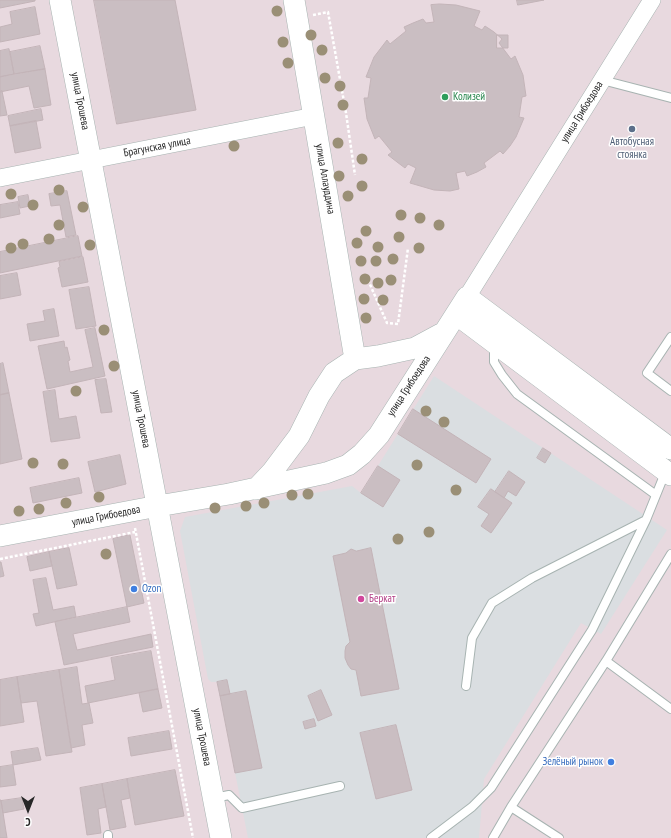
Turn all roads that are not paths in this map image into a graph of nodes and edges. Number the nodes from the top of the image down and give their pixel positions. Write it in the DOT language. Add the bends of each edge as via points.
graph roads {
  1 [pos="60,0"];
  2 [pos="294,0"];
  3 [pos="652,0"];
  4 [pos="602,80"];
  5 [pos="671,98"];
  6 [pos="314,116"];
  7 [pos="92,160"];
  8 [pos="0,178"];
  9 [pos="467,297"];
  10 [pos="456,314"];
  11 [pos="444,332"];
  12 [pos="671,337"];
  13 [pos="494,343"];
  14 [pos="355,359"];
  15 [pos="671,391"];
  16 [pos="671,449"];
  17 [pos="669,470"];
  18 [pos="256,489"];
  19 [pos="656,495"];
  20 [pos="158,506"];
  21 [pos="646,520"];
  22 [pos="0,536"];
  23 [pos="671,554"];
  24 [pos="606,661"];
  25 [pos="466,686"];
  26 [pos="671,709"];
  27 [pos="340,786"];
  28 [pos="214,798"];
  29 [pos="511,807"];
  30 [pos="221,838"];
  31 [pos="431,838"];
  32 [pos="493,838"];
  33 [pos="559,838"];
  1 -- 7 [label="street, улица Трошева"];
  2 -- 6 [label="street, улица Аллауддина"];
  3 -- 4 [label="street, улица Грибоедова"];
  4 -- 5 [label="lane"];
  4 -- 9 [label="street, улица Грибоедова"];
  6 -- 7 [label="street, Брагунская улица"];
  6 -- 14 [label="street, улица Аллауддина"];
  7 -- 8 [label="street, Брагунская улица"];
  7 -- 20 [label="street, улица Трошева"];
  9 -- 10 [label="street, улица Грибоедова"];
  9 -- 16 [label="street"];
  10 -- 11 [label="street, улица Грибоедова"];
  10 -- 13 [label="street"];
  11 -- 14 [label="street" via="415,348"];
  11 -- 18 [label="street, улица Грибоедова" via="379,435 362,454 348,465 326,473"];
  12 -- 15 [label="lane" via="647,373"];
  13 -- 17 [label="street"];
  13 -- 19 [label="lane" via="494,362 517,394"];
  14 -- 18 [label="street" via="334,373 299,436"];
  17 -- 19 [label="lane"];
  18 -- 20 [label="street, улица Грибоедова"];
  19 -- 21 [label="lane"];
  20 -- 22 [label="street, улица Грибоедова"];
  20 -- 28 [label="street, улица Трошева"];
  21 -- 25 [label="lane" via="532,578 492,603 472,638"];
  21 -- 31 [label="lane" via="592,630 491,788 472,807"];
  23 -- 24 [label="lane"];
  24 -- 26 [label="lane"];
  24 -- 29 [label="lane"];
  27 -- 28 [label="lane" via="242,808 229,795"];
  28 -- 30 [label="street, улица Трошева"];
  29 -- 32 [label="lane"];
  29 -- 33 [label="lane"];
}
